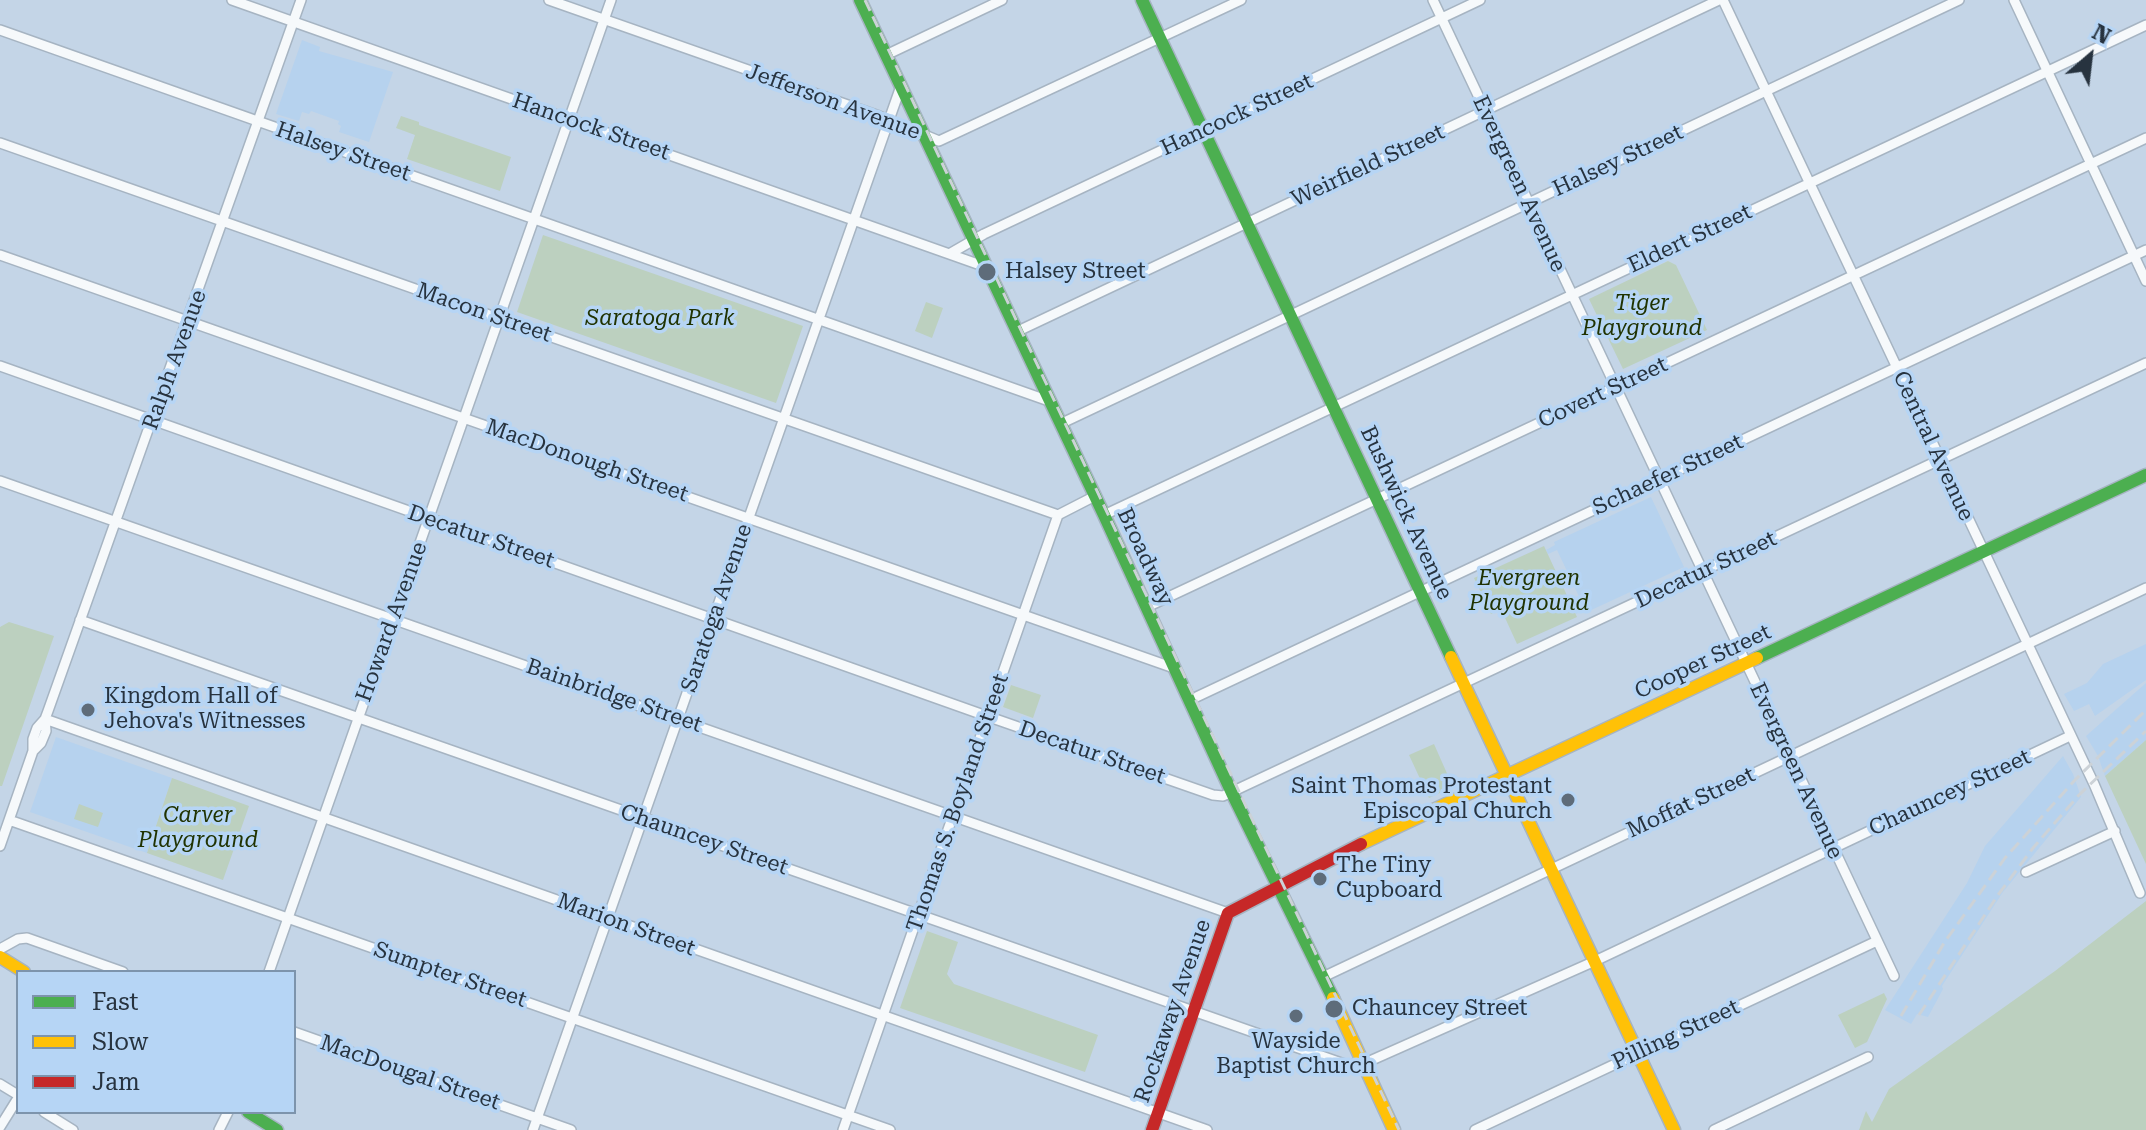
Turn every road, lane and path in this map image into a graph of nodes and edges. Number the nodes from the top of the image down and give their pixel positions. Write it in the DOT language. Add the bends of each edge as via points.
graph roads {
  1 [pos="232,0"];
  2 [pos="301,0"];
  3 [pos="549,0"];
  4 [pos="611,0"];
  5 [pos="1002,0"];
  6 [pos="1142,0"];
  7 [pos="1241,0"];
  8 [pos="1433,0"];
  9 [pos="1480,0"];
  10 [pos="1721,0"];
  11 [pos="1959,0"];
  12 [pos="2014,0"];
  13 [pos="859,1"];
  14 [pos="1441,18"];
  15 [pos="604,19"];
  16 [pos="294,22"];
  17 [pos="2146,25"];
  18 [pos="0,30"];
  19 [pos="1160,38"];
  20 [pos="886,55"];
  21 [pos="2047,71"];
  22 [pos="901,86"];
  23 [pos="1766,91"];
  24 [pos="1485,111"];
  25 [pos="569,119"];
  26 [pos="887,120"];
  27 [pos="258,122"];
  28 [pos="1203,130"];
  29 [pos="926,136"];
  30 [pos="2146,138"];
  31 [pos="0,143"];
  32 [pos="2091,163"];
  33 [pos="1810,183"];
  34 [pos="1528,203"];
  35 [pos="534,219"];
  36 [pos="854,219"];
  37 [pos="224,221"];
  38 [pos="1247,223"];
  39 [pos="973,241"];
  40 [pos="2146,250"];
  41 [pos="951,253"];
  42 [pos="0,255"];
  43 [pos="2134,256"];
  44 [pos="986,267"];
  45 [pos="1853,275"];
  46 [pos="2146,281"];
  47 [pos="1572,295"];
  48 [pos="1290,315"];
  49 [pos="499,318"];
  50 [pos="818,318"];
  51 [pos="188,321"];
  52 [pos="1016,332"];
  53 [pos="2146,363"];
  54 [pos="0,366"];
  55 [pos="1896,368"];
  56 [pos="1615,387"];
  57 [pos="1049,401"];
  58 [pos="1334,407"];
  59 [pos="464,418"];
  60 [pos="784,418"];
  61 [pos="153,420"];
  62 [pos="1060,424"];
  63 [pos="1940,460"];
  64 [pos="2146,475"];
  65 [pos="1659,480"];
  66 [pos="0,481"];
  67 [pos="1095,496"];
  68 [pos="1377,499"];
  69 [pos="1058,515"];
  70 [pos="1104,515"];
  71 [pos="749,518"];
  72 [pos="429,519"];
  73 [pos="116,522"];
  74 [pos="1984,552"];
  75 [pos="1702,572"];
  76 [pos="2146,588"];
  77 [pos="1421,592"];
  78 [pos="1147,607"];
  79 [pos="1024,615"];
  80 [pos="393,618"];
  81 [pos="713,619"];
  82 [pos="80,620"];
  83 [pos="2027,645"];
  84 [pos="1745,664"];
  85 [pos="1174,668"];
  86 [pos="1464,684"];
  87 [pos="1190,700"];
  88 [pos="989,716"];
  89 [pos="358,718"];
  90 [pos="45,719"];
  91 [pos="678,719"];
  92 [pos="2070,736"];
  93 [pos="1789,756"];
  94 [pos="1508,777"];
  95 [pos="1232,793"];
  96 [pos="953,816"];
  97 [pos="324,817"];
  98 [pos="643,819"];
  99 [pos="9,820"];
  100 [pos="2115,831"];
  101 [pos="0,846"];
  102 [pos="1833,849"];
  103 [pos="1551,869"];
  104 [pos="2026,872"];
  105 [pos="1278,886"];
  106 [pos="2140,893"];
  107 [pos="1228,913"];
  108 [pos="918,916"];
  109 [pos="288,918"];
  110 [pos="607,918"];
  111 [pos="1877,941"];
  112 [pos="0,949"];
  113 [pos="0,957"];
  114 [pos="1595,961"];
  115 [pos="21,970"];
  116 [pos="117,970"];
  117 [pos="270,970"];
  118 [pos="1894,976"];
  119 [pos="1323,977"];
  120 [pos="1194,1013"];
  121 [pos="883,1015"];
  122 [pos="572,1018"];
  123 [pos="296,1033"];
  124 [pos="1638,1053"];
  125 [pos="1868,1057"];
  126 [pos="1363,1064"];
  127 [pos="16,1100"];
  128 [pos="1158,1113"];
  129 [pos="47,1114"];
  130 [pos="251,1114"];
  131 [pos="848,1115"];
  132 [pos="537,1118"];
  133 [pos="0,1127"];
  134 [pos="73,1130"];
  135 [pos="277,1130"];
  136 [pos="533,1130"];
  137 [pos="571,1130"];
  138 [pos="843,1130"];
  139 [pos="890,1130"];
  140 [pos="1152,1130"];
  141 [pos="1207,1130"];
  142 [pos="1394,1130"];
  143 [pos="1475,1130"];
  144 [pos="1674,1130"];
  145 [pos="1714,1130"];
  1 -- 16 [label="street, Hancock Street"];
  2 -- 16 [label="street, Ralph Avenue"];
  3 -- 15 [label="street, Jefferson Avenue"];
  4 -- 15 [label="street, Howard Avenue"];
  5 -- 20 [label="street"];
  6 -- 19 [label="main road, Bushwick Avenue"];
  7 -- 19 [label="street, Jefferson Avenue"];
  8 -- 14 [label="street, Evergreen Avenue"];
  9 -- 14 [label="street, Hancock Street"];
  10 -- 23 [label="street, Central Avenue"];
  10 -- 24 [label="street, Weirfield Street"];
  11 -- 23 [label="street, Halsey Street"];
  12 -- 21 [label="street"];
  13 -- 20 [label="main road, Broadway"];
  14 -- 24 [label="street, Evergreen Avenue"];
  14 -- 28 [label="street, Hancock Street"];
  15 -- 25 [label="street, Howard Avenue"];
  15 -- 26 [label="street, Jefferson Avenue"];
  16 -- 25 [label="street, Hancock Street"];
  16 -- 27 [label="street, Ralph Avenue"];
  17 -- 21 [label="street, Eldert Street"];
  18 -- 27 [label="street, Halsey Street"];
  19 -- 28 [label="main road, Bushwick Avenue"];
  19 -- 29 [label="street, Jefferson Avenue" via="939,141"];
  20 -- 22 [label="main road, Broadway"];
  21 -- 32 [label="street"];
  21 -- 33 [label="street, Eldert Street"];
  22 -- 26 [label="street, Saratoga Avenue"];
  22 -- 29 [label="main road, Broadway"];
  23 -- 33 [label="street, Central Avenue"];
  23 -- 34 [label="street, Halsey Street"];
  24 -- 34 [label="street, Evergreen Avenue"];
  24 -- 38 [label="street, Weirfield Street"];
  25 -- 35 [label="street, Howard Avenue"];
  25 -- 36 [label="street, Hancock Street"];
  26 -- 29 [label="street, Jefferson Avenue"];
  26 -- 36 [label="street, Saratoga Avenue"];
  27 -- 35 [label="street, Halsey Street"];
  27 -- 37 [label="street, Ralph Avenue"];
  28 -- 38 [label="main road, Bushwick Avenue"];
  28 -- 39 [label="street, Hancock Street"];
  29 -- 39 [label="main road, Broadway"];
  30 -- 32 [label="street, Covert Street"];
  31 -- 37 [label="street, Macon Street"];
  32 -- 43 [label="street"];
  32 -- 45 [label="street, Covert Street"];
  33 -- 45 [label="street, Central Avenue"];
  33 -- 47 [label="street, Eldert Street"];
  34 -- 47 [label="street, Evergreen Avenue"];
  34 -- 48 [label="street, Halsey Street"];
  35 -- 49 [label="street, Howard Avenue"];
  35 -- 50 [label="street, Halsey Street"];
  36 -- 41 [label="street, Hancock Street"];
  36 -- 50 [label="street, Saratoga Avenue"];
  37 -- 49 [label="street, Macon Street"];
  37 -- 51 [label="street, Ralph Avenue"];
  38 -- 48 [label="main road, Bushwick Avenue"];
  38 -- 52 [label="street, Weirfield Street"];
  39 -- 41 [label="street, Hancock Street"];
  39 -- 44 [label="main road, Broadway"];
  40 -- 43 [label="street, Schaefer Street"];
  41 -- 44 [label="street, Hancock Street"];
  42 -- 51 [label="street, MacDonough Street"];
  43 -- 46 [label="street"];
  43 -- 55 [label="street, Schaefer Street"];
  44 -- 52 [label="main road, Broadway"];
  45 -- 55 [label="street, Central Avenue"];
  45 -- 56 [label="street, Covert Street"];
  47 -- 56 [label="street, Evergreen Avenue"];
  47 -- 58 [label="street, Eldert Street"];
  48 -- 58 [label="main road, Bushwick Avenue"];
  48 -- 62 [label="street, Halsey Street"];
  49 -- 59 [label="street, Howard Avenue"];
  49 -- 60 [label="street, Macon Street"];
  50 -- 57 [label="street, Halsey Street"];
  50 -- 60 [label="street, Saratoga Avenue"];
  51 -- 59 [label="street, MacDonough Street"];
  51 -- 61 [label="street, Ralph Avenue"];
  52 -- 57 [label="main road, Broadway"];
  53 -- 63 [label="street, Decatur Street"];
  54 -- 61 [label="street, Decatur Street"];
  55 -- 63 [label="street, Central Avenue"];
  55 -- 65 [label="street, Schaefer Street"];
  56 -- 65 [label="street, Evergreen Avenue"];
  56 -- 68 [label="street, Covert Street"];
  57 -- 62 [label="main road, Broadway"];
  58 -- 68 [label="main road, Bushwick Avenue"];
  58 -- 70 [label="street, Eldert Street"];
  59 -- 71 [label="street, MacDonough Street"];
  59 -- 72 [label="street, Howard Avenue"];
  60 -- 69 [label="street, Macon Street"];
  60 -- 71 [label="street, Saratoga Avenue"];
  61 -- 72 [label="street, Decatur Street"];
  61 -- 73 [label="street, Ralph Avenue"];
  62 -- 67 [label="main road, Broadway"];
  63 -- 74 [label="street, Central Avenue"];
  63 -- 75 [label="street, Decatur Street"];
  64 -- 74 [label="main road, Cooper Street"];
  65 -- 75 [label="street, Evergreen Avenue"];
  65 -- 77 [label="street, Schaefer Street"];
  66 -- 73 [label="street, Bainbridge Street"];
  67 -- 69 [label="street"];
  67 -- 70 [label="main road, Broadway"];
  68 -- 77 [label="main road, Bushwick Avenue"];
  68 -- 78 [label="street, Covert Street"];
  69 -- 79 [label="street, Thomas S. Boyland Street"];
  70 -- 78 [label="main road, Broadway"];
  71 -- 79 [label="street, MacDonough Street"];
  71 -- 81 [label="street, Saratoga Avenue"];
  72 -- 80 [label="street, Howard Avenue"];
  72 -- 81 [label="street, Decatur Street"];
  73 -- 80 [label="street, Bainbridge Street"];
  73 -- 82 [label="street, Ralph Avenue"];
  74 -- 83 [label="street, Central Avenue"];
  74 -- 84 [label="main road, Cooper Street"];
  75 -- 84 [label="street, Evergreen Avenue"];
  75 -- 86 [label="street, Decatur Street"];
  76 -- 83 [label="street, Moffat Street"];
  77 -- 86 [label="main road, Bushwick Avenue"];
  77 -- 87 [label="street, Schaefer Street"];
  78 -- 85 [label="main road, Broadway"];
  79 -- 85 [label="street, MacDonough Street"];
  79 -- 88 [label="street, Thomas S. Boyland Street"];
  80 -- 89 [label="street, Howard Avenue"];
  80 -- 91 [label="street, Bainbridge Street"];
  81 -- 88 [label="street, Decatur Street"];
  81 -- 91 [label="street, Saratoga Avenue"];
  82 -- 89 [label="street, Chauncey Street"];
  82 -- 90 [label="street, Ralph Avenue"];
  83 -- 92 [label="street, Central Avenue"];
  83 -- 93 [label="street, Moffat Street"];
  84 -- 93 [label="street, Evergreen Avenue"];
  84 -- 94 [label="main road, Cooper Street"];
  85 -- 87 [label="main road, Broadway"];
  86 -- 94 [label="main road, Bushwick Avenue"];
  86 -- 95 [label="street, Decatur Street"];
  87 -- 95 [label="main road, Broadway"];
  88 -- 95 [label="street, Decatur Street" via="1213,795"];
  88 -- 96 [label="street, Thomas S. Boyland Street"];
  89 -- 97 [label="street, Howard Avenue"];
  89 -- 98 [label="street, Chauncey Street"];
  90 -- 97 [label="street, Marion Street"];
  90 -- 99 [label="street, Ralph Avenue" via="37,728"];
  91 -- 96 [label="street, Bainbridge Street"];
  91 -- 98 [label="street, Saratoga Avenue"];
  92 -- 100 [label="street, Central Avenue"];
  92 -- 102 [label="street, Chauncey Street"];
  93 -- 102 [label="street, Evergreen Avenue"];
  93 -- 103 [label="street, Moffat Street"];
  94 -- 103 [label="main road, Bushwick Avenue"];
  94 -- 105 [label="main road, Cooper Street"];
  95 -- 105 [label="main road, Broadway"];
  96 -- 107 [label="street, Bainbridge Street"];
  96 -- 108 [label="street, Thomas S. Boyland Street"];
  97 -- 109 [label="street, Howard Avenue"];
  97 -- 110 [label="street, Marion Street"];
  98 -- 108 [label="street, Chauncey Street"];
  98 -- 110 [label="street, Saratoga Avenue"];
  99 -- 101 [label="street, Ralph Avenue"];
  99 -- 109 [label="street, Sumpter Street"];
  100 -- 104 [label="street"];
  100 -- 106 [label="street, Central Avenue"];
  102 -- 111 [label="street, Evergreen Avenue"];
  102 -- 114 [label="street, Chauncey Street"];
  103 -- 114 [label="main road, Bushwick Avenue"];
  103 -- 119 [label="street, Moffat Street"];
  105 -- 107 [label="main road, Rockaway Avenue"];
  105 -- 119 [label="main road, Broadway"];
  107 -- 120 [label="main road, Rockaway Avenue"];
  108 -- 120 [label="street, Chauncey Street"];
  108 -- 121 [label="street, Thomas S. Boyland Street"];
  109 -- 117 [label="street, Howard Avenue"];
  109 -- 122 [label="street, Sumpter Street"];
  110 -- 121 [label="street, Marion Street"];
  110 -- 122 [label="street, Saratoga Avenue"];
  111 -- 118 [label="street, Evergreen Avenue"];
  111 -- 124 [label="street, Pilling Street"];
  112 -- 116 [label="street" via="27,938"];
  113 -- 115 [label="main road"];
  114 -- 124 [label="main road, Bushwick Avenue"];
  114 -- 126 [label="street, Chauncey Street"];
  119 -- 126 [label="main road, Broadway"];
  120 -- 126 [label="street, Chauncey Street" via="1347,1065"];
  120 -- 128 [label="main road, Rockaway Avenue"];
  121 -- 128 [label="street, Marion Street"];
  121 -- 131 [label="street, Thomas S. Boyland Street"];
  122 -- 131 [label="street, Sumpter Street"];
  122 -- 132 [label="street, Saratoga Avenue"];
  123 -- 132 [label="street, MacDougal Street"];
  124 -- 143 [label="street, Pilling Street"];
  124 -- 144 [label="main road, Bushwick Avenue"];
  125 -- 145 [label="street"];
  126 -- 142 [label="main road, Broadway"];
  127 -- 133 [label="street"];
  128 -- 140 [label="main road, Rockaway Avenue"];
  128 -- 141 [label="street, Marion Street"];
  129 -- 134 [label="street"];
  130 -- 135 [label="main road"];
  131 -- 138 [label="street, Thomas S. Boyland Street"];
  131 -- 139 [label="street, Sumpter Street"];
  132 -- 136 [label="street, Saratoga Avenue"];
  132 -- 137 [label="street, MacDougal Street"];
}
